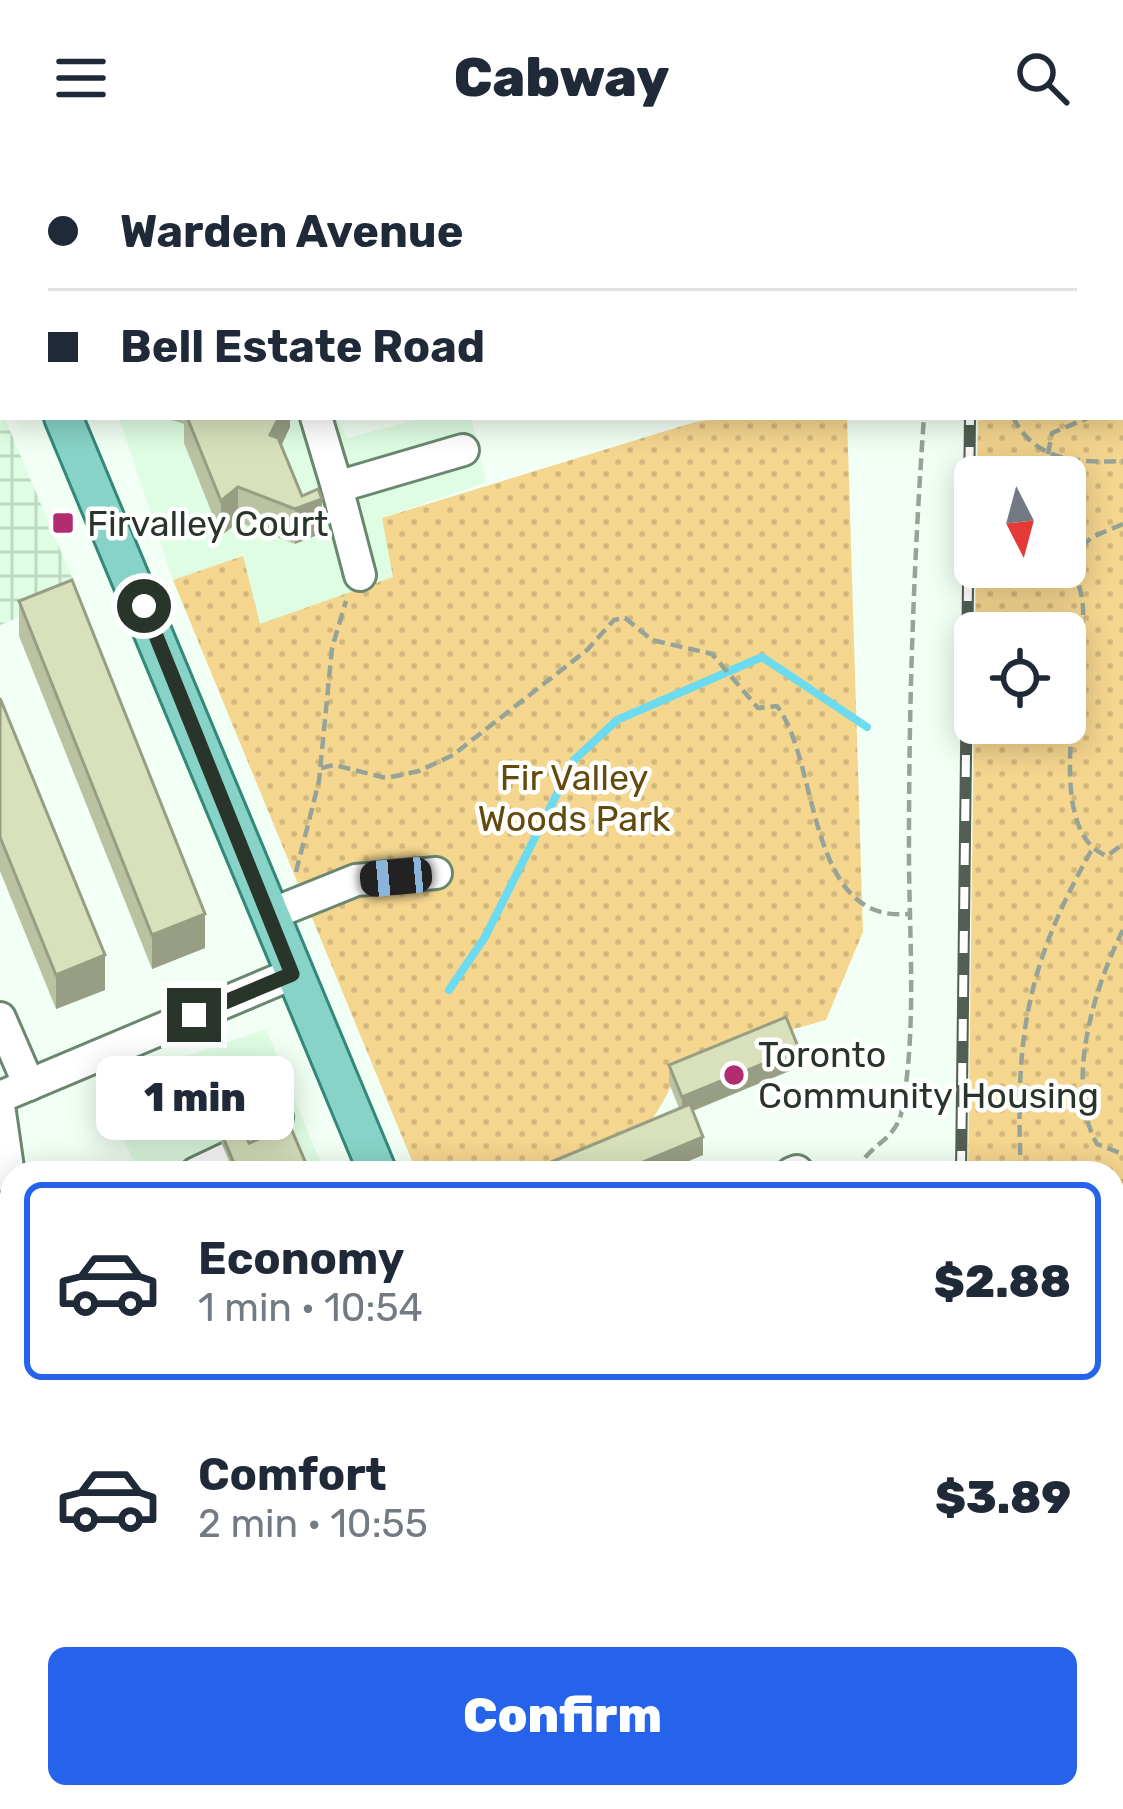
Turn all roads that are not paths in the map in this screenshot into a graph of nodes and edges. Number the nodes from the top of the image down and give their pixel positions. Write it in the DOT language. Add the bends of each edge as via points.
graph roads {
  1 [pos="65,420"];
  2 [pos="317,420"];
  3 [pos="463,450"];
  4 [pos="337,487"];
  5 [pos="360,575"];
  6 [pos="436,873"];
  7 [pos="269,915"];
  8 [pos="292,974"];
  9 [pos="0,1018"];
  10 [pos="15,1091"];
  11 [pos="222,1101"];
  12 [pos="0,1112"];
  13 [pos="8,1161"];
  14 [pos="222,1161"];
  15 [pos="373,1161"];
  1 -- 7 [label="main road"];
  2 -- 4 [label="street"];
  3 -- 4 [label="street"];
  4 -- 5 [label="street"];
  6 -- 7 [label="street" via="356,880"];
  7 -- 8 [label="main road"];
  8 -- 10 [label="street"];
  8 -- 15 [label="main road"];
  9 -- 10 [label="street"];
  11 -- 14 [label="street" via="260,1093 277,1117 253,1147"];
  12 -- 13 [label="street"];
}
